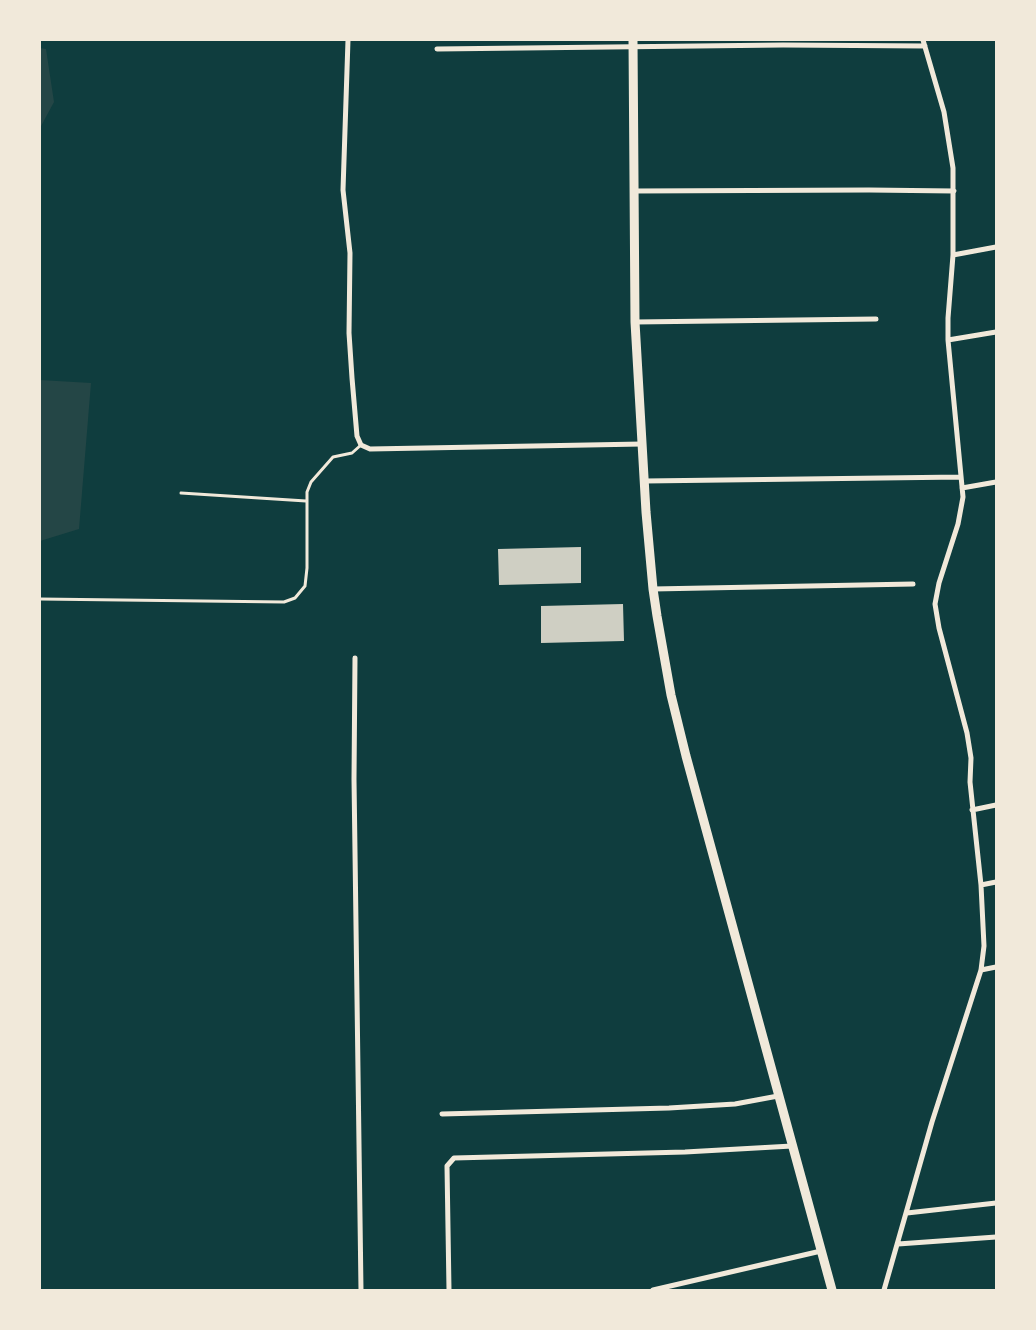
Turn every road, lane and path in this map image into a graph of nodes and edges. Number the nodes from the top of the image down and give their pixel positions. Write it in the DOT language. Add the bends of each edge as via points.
graph roads {
  1 [pos="348,40"];
  2 [pos="924,43"];
  3 [pos="633,44"];
  4 [pos="437,49"];
  5 [pos="954,191"];
  6 [pos="635,192"];
  7 [pos="996,247"];
  8 [pos="953,255"];
  9 [pos="876,319"];
  10 [pos="635,322"];
  11 [pos="996,332"];
  12 [pos="948,340"];
  13 [pos="642,444"];
  14 [pos="361,446"];
  15 [pos="961,477"];
  16 [pos="645,481"];
  17 [pos="996,482"];
  18 [pos="962,488"];
  19 [pos="181,493"];
  20 [pos="306,500"];
  21 [pos="913,584"];
  22 [pos="653,589"];
  23 [pos="40,599"];
  24 [pos="355,658"];
  25 [pos="996,805"];
  26 [pos="972,810"];
  27 [pos="996,882"];
  28 [pos="981,885"];
  29 [pos="996,967"];
  30 [pos="980,970"];
  31 [pos="778,1096"];
  32 [pos="442,1114"];
  33 [pos="792,1146"];
  34 [pos="996,1203"];
  35 [pos="907,1212"];
  36 [pos="996,1237"];
  37 [pos="898,1244"];
  38 [pos="821,1251"];
  39 [pos="360,1290"];
  40 [pos="448,1290"];
  41 [pos="653,1290"];
  42 [pos="832,1290"];
  43 [pos="884,1290"];
  1 -- 14 [label="street" via="343,190 350,253 352,378 357,436"];
  2 -- 3 [label="street"];
  2 -- 5 [label="street" via="944,112"];
  3 -- 4 [label="street"];
  3 -- 6 [label="main road"];
  5 -- 6 [label="street"];
  5 -- 8 [label="street"];
  6 -- 10 [label="main road"];
  7 -- 8 [label="street"];
  8 -- 12 [label="street"];
  9 -- 10 [label="street"];
  10 -- 13 [label="main road"];
  11 -- 12 [label="street"];
  12 -- 15 [label="street"];
  13 -- 14 [label="street" via="370,450"];
  13 -- 16 [label="main road"];
  14 -- 20 [label="lane" via="352,453 333,457 311,482"];
  15 -- 16 [label="street"];
  15 -- 18 [label="street"];
  16 -- 22 [label="main road"];
  17 -- 18 [label="street"];
  18 -- 26 [label="street" via="959,516 935,604 967,733"];
  19 -- 20 [label="lane"];
  20 -- 23 [label="lane" via="307,568 305,586 296,598 284,602"];
  21 -- 22 [label="street"];
  22 -- 31 [label="main road" via="677,720"];
  24 -- 39 [label="street"];
  25 -- 26 [label="street"];
  26 -- 28 [label="street"];
  27 -- 28 [label="street"];
  28 -- 30 [label="street" via="984,946"];
  29 -- 30 [label="street"];
  30 -- 35 [label="street"];
  31 -- 32 [label="street" via="707,1106"];
  31 -- 33 [label="main road"];
  33 -- 38 [label="main road"];
  33 -- 40 [label="street" via="454,1158 447,1166"];
  34 -- 35 [label="street"];
  35 -- 37 [label="street"];
  36 -- 37 [label="street"];
  37 -- 43 [label="street"];
  38 -- 41 [label="street"];
  38 -- 42 [label="main road"];
}
